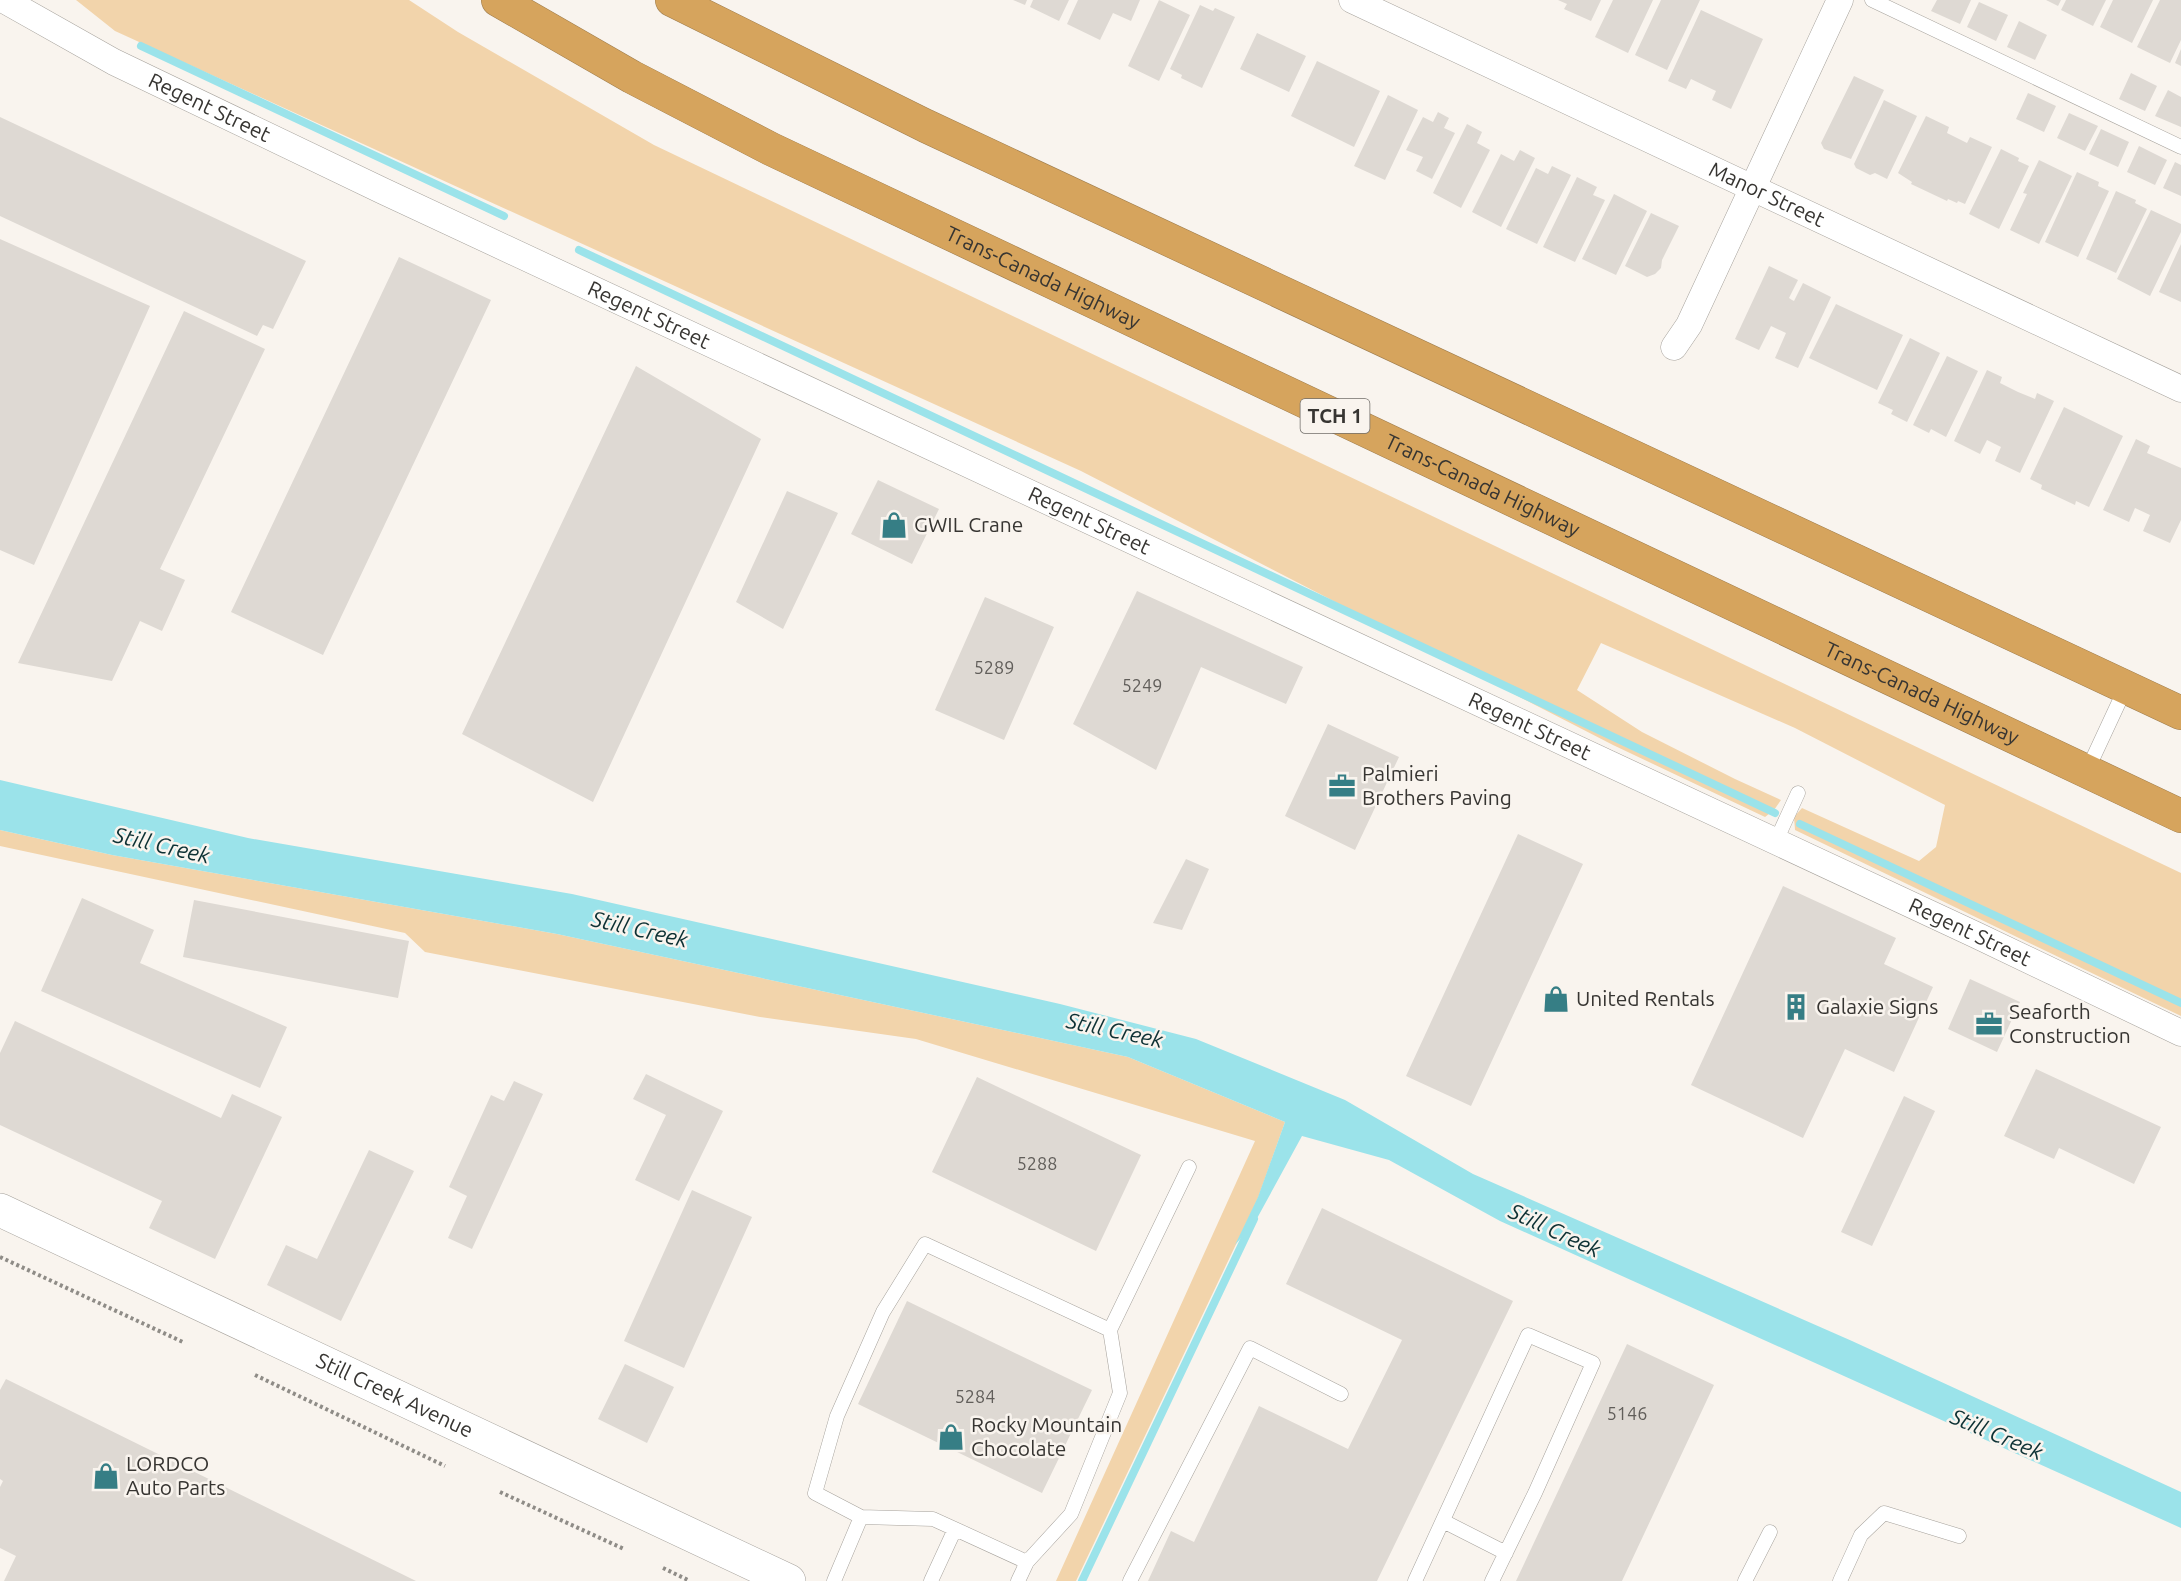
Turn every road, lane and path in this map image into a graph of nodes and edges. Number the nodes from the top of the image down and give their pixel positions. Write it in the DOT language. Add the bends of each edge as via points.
graph roads {
  1 [pos="4,0"];
  2 [pos="498,0"];
  3 [pos="672,0"];
  4 [pos="1352,0"];
  5 [pos="1840,0"];
  6 [pos="1872,0"];
  7 [pos="2181,147"];
  8 [pos="1753,188"];
  9 [pos="1674,347"];
  10 [pos="2181,389"];
  11 [pos="2126,687"];
  12 [pos="2181,713"];
  13 [pos="2086,772"];
  14 [pos="1798,793"];
  15 [pos="2181,816"];
  16 [pos="1776,842"];
  17 [pos="2181,1033"];
  18 [pos="1189,1167"];
  19 [pos="0,1210"];
  20 [pos="0,1257"];
  21 [pos="1110,1330"];
  22 [pos="185,1343"];
  23 [pos="255,1376"];
  24 [pos="1341,1394"];
  25 [pos="445,1466"];
  26 [pos="500,1492"];
  27 [pos="861,1517"];
  28 [pos="1443,1521"];
  29 [pos="956,1529"];
  30 [pos="1770,1532"];
  31 [pos="1959,1536"];
  32 [pos="624,1550"];
  33 [pos="1506,1552"];
  34 [pos="1027,1562"];
  35 [pos="663,1568"];
  36 [pos="690,1581"];
  37 [pos="789,1581"];
  38 [pos="834,1581"];
  39 [pos="931,1581"];
  40 [pos="1018,1581"];
  41 [pos="1130,1581"];
  42 [pos="1415,1581"];
  43 [pos="1492,1581"];
  44 [pos="1745,1581"];
  45 [pos="1839,1581"];
  1 -- 16 [label="street, Regent Street" via="114,62 372,186"];
  2 -- 13 [label="highway, Trans-Canada Highway / TCH 1" via="632,77 771,149"];
  3 -- 11 [label="highway" via="926,126"];
  4 -- 8 [label="street, Manor Street"];
  5 -- 8 [label="street"];
  6 -- 7 [label="lane"];
  8 -- 9 [label="street" via="1689,325"];
  8 -- 10 [label="street, Manor Street"];
  11 -- 12 [label="highway"];
  11 -- 13 [label="lane"];
  13 -- 15 [label="highway, Trans-Canada Highway / TCH 1"];
  14 -- 16 [label="lane"];
  16 -- 17 [label="street, Regent Street"];
  18 -- 21 [label="lane"];
  19 -- 37 [label="street, Still Creek Avenue"];
  20 -- 22 [label="path"];
  21 -- 27 [label="lane" via="925,1244 883,1312 837,1416 815,1493"];
  21 -- 34 [label="lane" via="1120,1393 1071,1514"];
  23 -- 25 [label="path"];
  24 -- 41 [label="lane" via="1250,1348"];
  26 -- 32 [label="path"];
  27 -- 29 [label="lane" via="933,1519"];
  27 -- 38 [label="lane"];
  28 -- 33 [label="lane"];
  28 -- 33 [label="lane" via="1528,1335 1593,1363"];
  28 -- 42 [label="lane"];
  29 -- 34 [label="lane"];
  29 -- 39 [label="lane"];
  30 -- 44 [label="lane"];
  31 -- 45 [label="lane" via="1884,1513 1861,1535"];
  33 -- 43 [label="lane"];
  34 -- 40 [label="lane"];
  35 -- 36 [label="path"];
}
